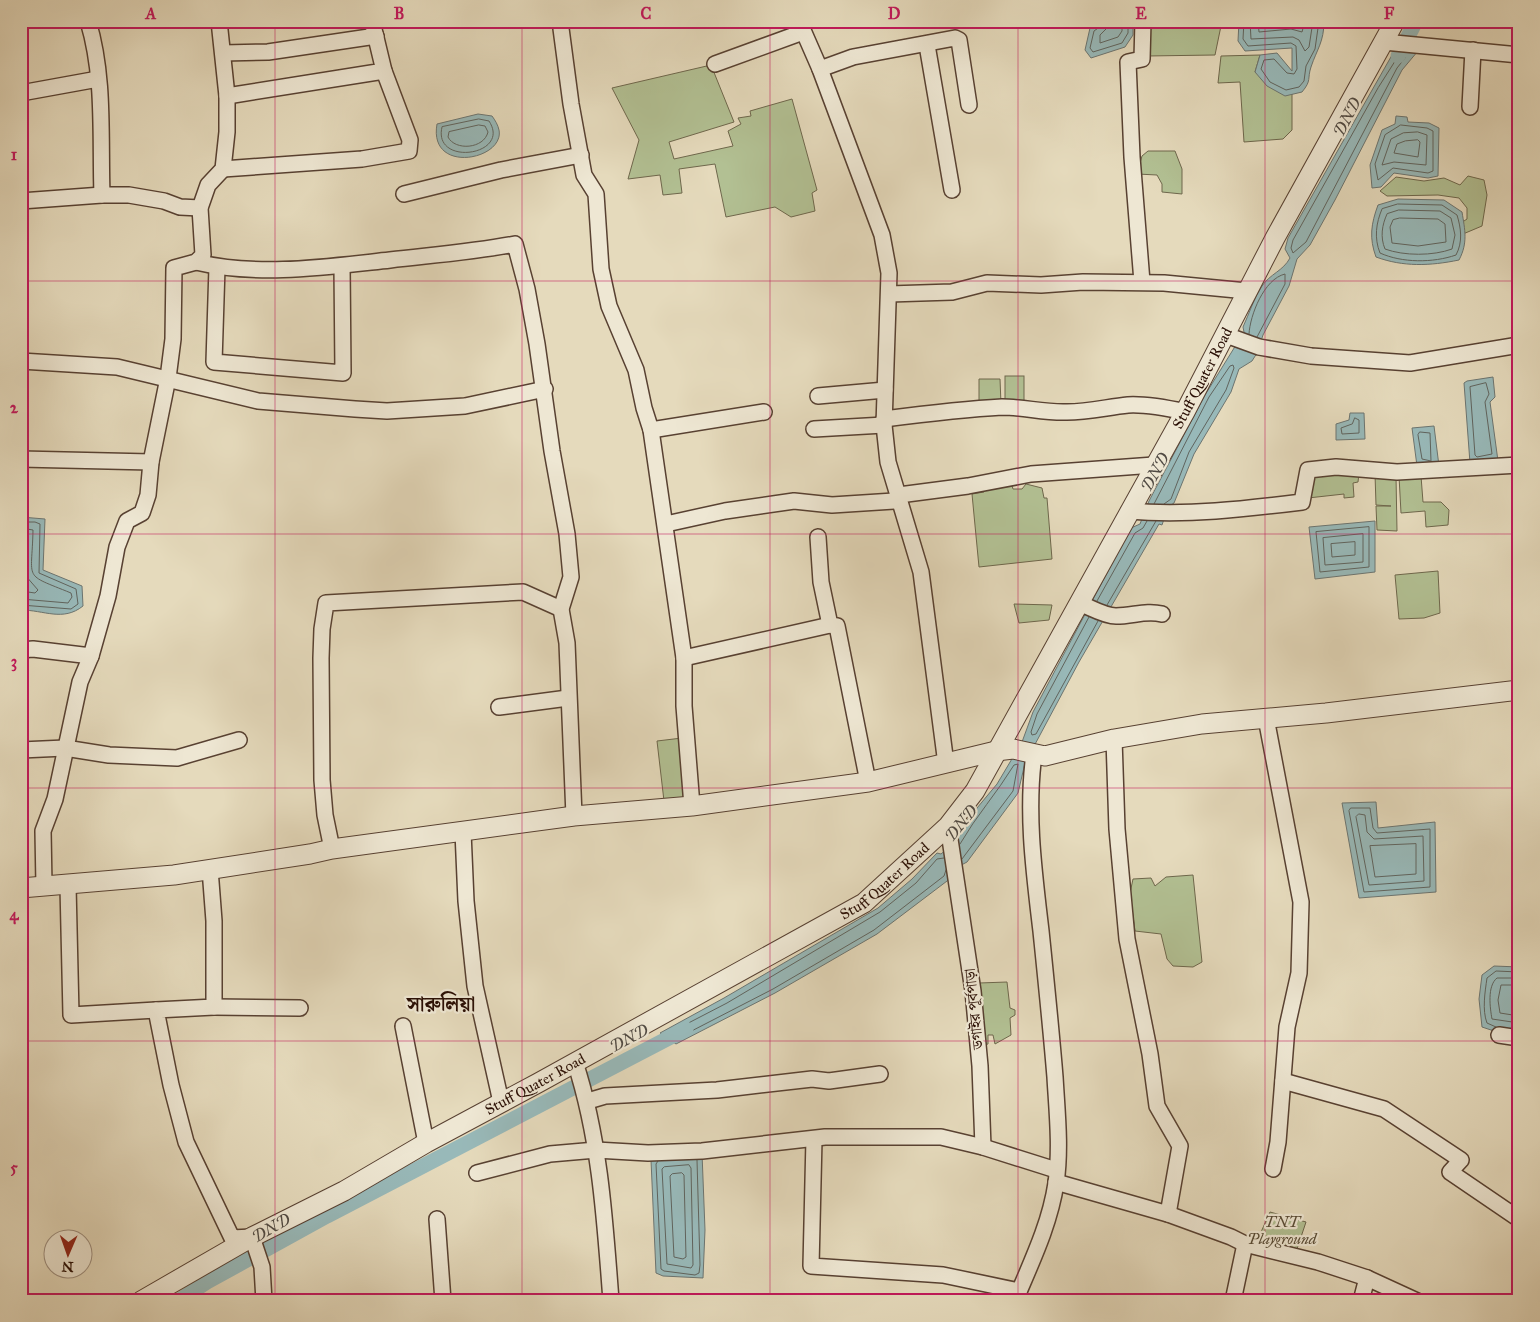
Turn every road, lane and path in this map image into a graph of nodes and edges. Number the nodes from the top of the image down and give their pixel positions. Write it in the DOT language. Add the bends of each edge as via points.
graph roads {
  1 [pos="88,21"];
  2 [pos="219,21"];
  3 [pos="372,21"];
  4 [pos="560,21"];
  5 [pos="1143,21"];
  6 [pos="1395,21"];
  7 [pos="801,26"];
  8 [pos="376,36"];
  9 [pos="1390,43"];
  10 [pos="928,45"];
  11 [pos="1473,50"];
  12 [pos="224,53"];
  13 [pos="1519,55"];
  14 [pos="714,64"];
  15 [pos="820,69"];
  16 [pos="384,72"];
  17 [pos="98,79"];
  18 [pos="21,93"];
  19 [pos="227,96"];
  20 [pos="969,105"];
  21 [pos="1470,107"];
  22 [pos="580,155"];
  23 [pos="223,169"];
  24 [pos="952,190"];
  25 [pos="404,194"];
  26 [pos="102,195"];
  27 [pos="21,201"];
  28 [pos="200,208"];
  29 [pos="196,262"];
  30 [pos="342,266"];
  31 [pos="218,267"];
  32 [pos="1142,282"];
  33 [pos="1247,291"];
  34 [pos="889,294"];
  35 [pos="1232,338"];
  36 [pos="1519,345"];
  37 [pos="21,361"];
  38 [pos="214,362"];
  39 [pos="168,378"];
  40 [pos="545,389"];
  41 [pos="213,390"];
  42 [pos="884,390"];
  43 [pos="818,396"];
  44 [pos="764,412"];
  45 [pos="1185,412"];
  46 [pos="884,422"];
  47 [pos="651,430"];
  48 [pos="814,430"];
  49 [pos="21,459"];
  50 [pos="151,462"];
  51 [pos="1154,465"];
  52 [pos="1519,465"];
  53 [pos="899,495"];
  54 [pos="1137,512"];
  55 [pos="666,524"];
  56 [pos="818,537"];
  57 [pos="1083,604"];
  58 [pos="561,609"];
  59 [pos="1162,614"];
  60 [pos="830,625"];
  61 [pos="21,650"];
  62 [pos="91,656"];
  63 [pos="684,658"];
  64 [pos="1519,690"];
  65 [pos="568,698"];
  66 [pos="499,707"];
  67 [pos="1266,718"];
  68 [pos="1114,739"];
  69 [pos="240,740"];
  70 [pos="65,748"];
  71 [pos="21,750"];
  72 [pos="1005,750"];
  73 [pos="1039,755"];
  74 [pos="946,764"];
  75 [pos="868,782"];
  76 [pos="692,806"];
  77 [pos="574,816"];
  78 [pos="464,832"];
  79 [pos="949,832"];
  80 [pos="332,849"];
  81 [pos="210,869"];
  82 [pos="44,886"];
  83 [pos="68,886"];
  84 [pos="21,888"];
  85 [pos="214,1007"];
  86 [pos="300,1008"];
  87 [pos="156,1010"];
  88 [pos="403,1026"];
  89 [pos="1500,1035"];
  90 [pos="1519,1038"];
  91 [pos="575,1062"];
  92 [pos="880,1074"];
  93 [pos="1283,1081"];
  94 [pos="588,1101"];
  95 [pos="501,1102"];
  96 [pos="814,1139"];
  97 [pos="426,1143"];
  98 [pos="983,1147"];
  99 [pos="596,1150"];
  100 [pos="1273,1169"];
  101 [pos="477,1173"];
  102 [pos="1056,1176"];
  103 [pos="1168,1214"];
  104 [pos="1519,1218"];
  105 [pos="437,1219"];
  106 [pos="252,1237"];
  107 [pos="1245,1244"];
  108 [pos="1367,1278"];
  109 [pos="1017,1296"];
  110 [pos="141,1301"];
  111 [pos="264,1301"];
  112 [pos="443,1301"];
  113 [pos="611,1301"];
  114 [pos="1233,1301"];
  115 [pos="1361,1301"];
  116 [pos="1417,1301"];
  1 -- 17 [label="street"];
  2 -- 12 [label="street"];
  3 -- 8 [label="street"];
  4 -- 22 [label="street"];
  5 -- 32 [label="street" via="1142,59 1128,62"];
  6 -- 9 [label="street, Stuff Quater Road"];
  7 -- 14 [label="street"];
  7 -- 15 [label="street"];
  8 -- 12 [label="street" via="268,52"];
  8 -- 16 [label="street"];
  9 -- 11 [label="street"];
  9 -- 33 [label="street, Stuff Quater Road"];
  10 -- 15 [label="street" via="853,57"];
  10 -- 20 [label="street" via="955,38 959,40"];
  10 -- 24 [label="street"];
  11 -- 13 [label="street"];
  11 -- 21 [label="street"];
  12 -- 19 [label="street"];
  15 -- 34 [label="street" via="882,235"];
  16 -- 19 [label="street"];
  16 -- 23 [label="street" via="410,140 409,151 362,159"];
  17 -- 18 [label="street"];
  17 -- 26 [label="street"];
  19 -- 23 [label="street"];
  22 -- 25 [label="street"];
  22 -- 47 [label="street" via="584,175 596,194 601,269 609,306 636,370"];
  23 -- 28 [label="street" via="208,185"];
  26 -- 27 [label="street"];
  26 -- 28 [label="street" via="146,197 180,207"];
  28 -- 29 [label="street" via="203,256"];
  29 -- 31 [label="street"];
  29 -- 39 [label="street" via="174,268 173,339"];
  30 -- 31 [label="street" via="283,270"];
  30 -- 38 [label="street" via="343,373"];
  30 -- 40 [label="street" via="462,254 515,244 527,289"];
  31 -- 38 [label="street"];
  32 -- 33 [label="street"];
  32 -- 34 [label="street" via="987,283 952,292"];
  33 -- 35 [label="street, Stuff Quater Road"];
  34 -- 42 [label="street"];
  35 -- 36 [label="street" via="1259,347 1320,357 1410,363"];
  35 -- 45 [label="street, Stuff Quater Road"];
  37 -- 39 [label="street" via="97,364"];
  38 -- 41 [label="street"];
  39 -- 41 [label="street"];
  39 -- 50 [label="street"];
  40 -- 41 [label="street" via="466,406 388,411 258,401"];
  40 -- 58 [label="street" via="571,577"];
  42 -- 43 [label="street"];
  42 -- 46 [label="street"];
  44 -- 47 [label="street"];
  45 -- 46 [label="street" via="1128,405 1070,412 1003,407 936,412"];
  45 -- 51 [label="street, Stuff Quater Road"];
  46 -- 48 [label="street"];
  46 -- 53 [label="street" via="888,462"];
  47 -- 55 [label="street"];
  49 -- 50 [label="street"];
  50 -- 62 [label="street" via="145,507 142,513 127,521 117,546 108,596"];
  51 -- 53 [label="street" via="1031,474"];
  51 -- 54 [label="street, Stuff Quater Road"];
  52 -- 54 [label="street" via="1398,472 1336,467 1308,470 1302,502 1234,510"];
  53 -- 55 [label="street" via="894,502 832,506 794,501"];
  53 -- 74 [label="street" via="921,572"];
  54 -- 57 [label="street, Stuff Quater Road"];
  55 -- 63 [label="street"];
  56 -- 60 [label="street" via="821,582"];
  57 -- 59 [label="street" via="1109,615 1148,611"];
  57 -- 72 [label="street, Stuff Quater Road"];
  58 -- 65 [label="street" via="567,643"];
  58 -- 80 [label="street" via="522,592 326,603 321,658 322,780"];
  60 -- 63 [label="street"];
  60 -- 75 [label="street" via="837,626"];
  61 -- 62 [label="street"];
  62 -- 70 [label="street" via="80,682"];
  63 -- 76 [label="street" via="684,706"];
  64 -- 67 [label="street"];
  65 -- 66 [label="street"];
  65 -- 77 [label="street"];
  67 -- 68 [label="street" via="1202,724"];
  67 -- 93 [label="street" via="1302,902 1299,973 1287,1027"];
  68 -- 73 [label="street"];
  68 -- 103 [label="street" via="1117,829 1127,939 1157,1106 1180,1146"];
  69 -- 70 [label="street" via="176,758 109,755"];
  70 -- 71 [label="street"];
  70 -- 82 [label="street" via="43,831"];
  72 -- 73 [label="street"];
  72 -- 74 [label="street"];
  72 -- 79 [label="street, Stuff Quater Road"];
  73 -- 102 [label="street" via="1030,787 1031,832 1059,1133"];
  74 -- 75 [label="street"];
  75 -- 76 [label="street"];
  76 -- 77 [label="street"];
  77 -- 78 [label="street"];
  78 -- 80 [label="street"];
  78 -- 95 [label="street" via="466,900 475,986"];
  79 -- 91 [label="street, Stuff Quater Road" via="864,902"];
  79 -- 98 [label="street, ডগাইর পূর্বপাড়া" via="973,991"];
  80 -- 81 [label="street"];
  81 -- 83 [label="street"];
  81 -- 85 [label="street"];
  82 -- 83 [label="street"];
  82 -- 84 [label="street"];
  83 -- 87 [label="street" via="71,1015"];
  85 -- 86 [label="street"];
  85 -- 87 [label="street"];
  87 -- 106 [label="street" via="186,1142 232,1238"];
  88 -- 97 [label="street"];
  89 -- 90 [label="street"];
  91 -- 94 [label="street"];
  91 -- 95 [label="street, Stuff Quater Road"];
  92 -- 94 [label="street" via="829,1081 812,1079 605,1096"];
  93 -- 100 [label="street"];
  93 -- 104 [label="street" via="1384,1109 1461,1160 1450,1172"];
  94 -- 99 [label="street"];
  95 -- 97 [label="street, Stuff Quater Road"];
  96 -- 98 [label="street" via="825,1136 941,1137"];
  96 -- 99 [label="street" via="702,1151 648,1153"];
  96 -- 109 [label="street" via="811,1266 943,1275"];
  97 -- 106 [label="street, Stuff Quater Road" via="344,1191"];
  98 -- 102 [label="street"];
  99 -- 101 [label="street" via="550,1154"];
  99 -- 113 [label="street"];
  102 -- 103 [label="street"];
  102 -- 109 [label="street" via="1034,1258"];
  103 -- 107 [label="street"];
  105 -- 112 [label="street"];
  106 -- 110 [label="street, Stuff Quater Road"];
  106 -- 111 [label="street" via="262,1267"];
  107 -- 108 [label="street"];
  107 -- 114 [label="street"];
  108 -- 115 [label="street"];
  108 -- 116 [label="street"];
}
